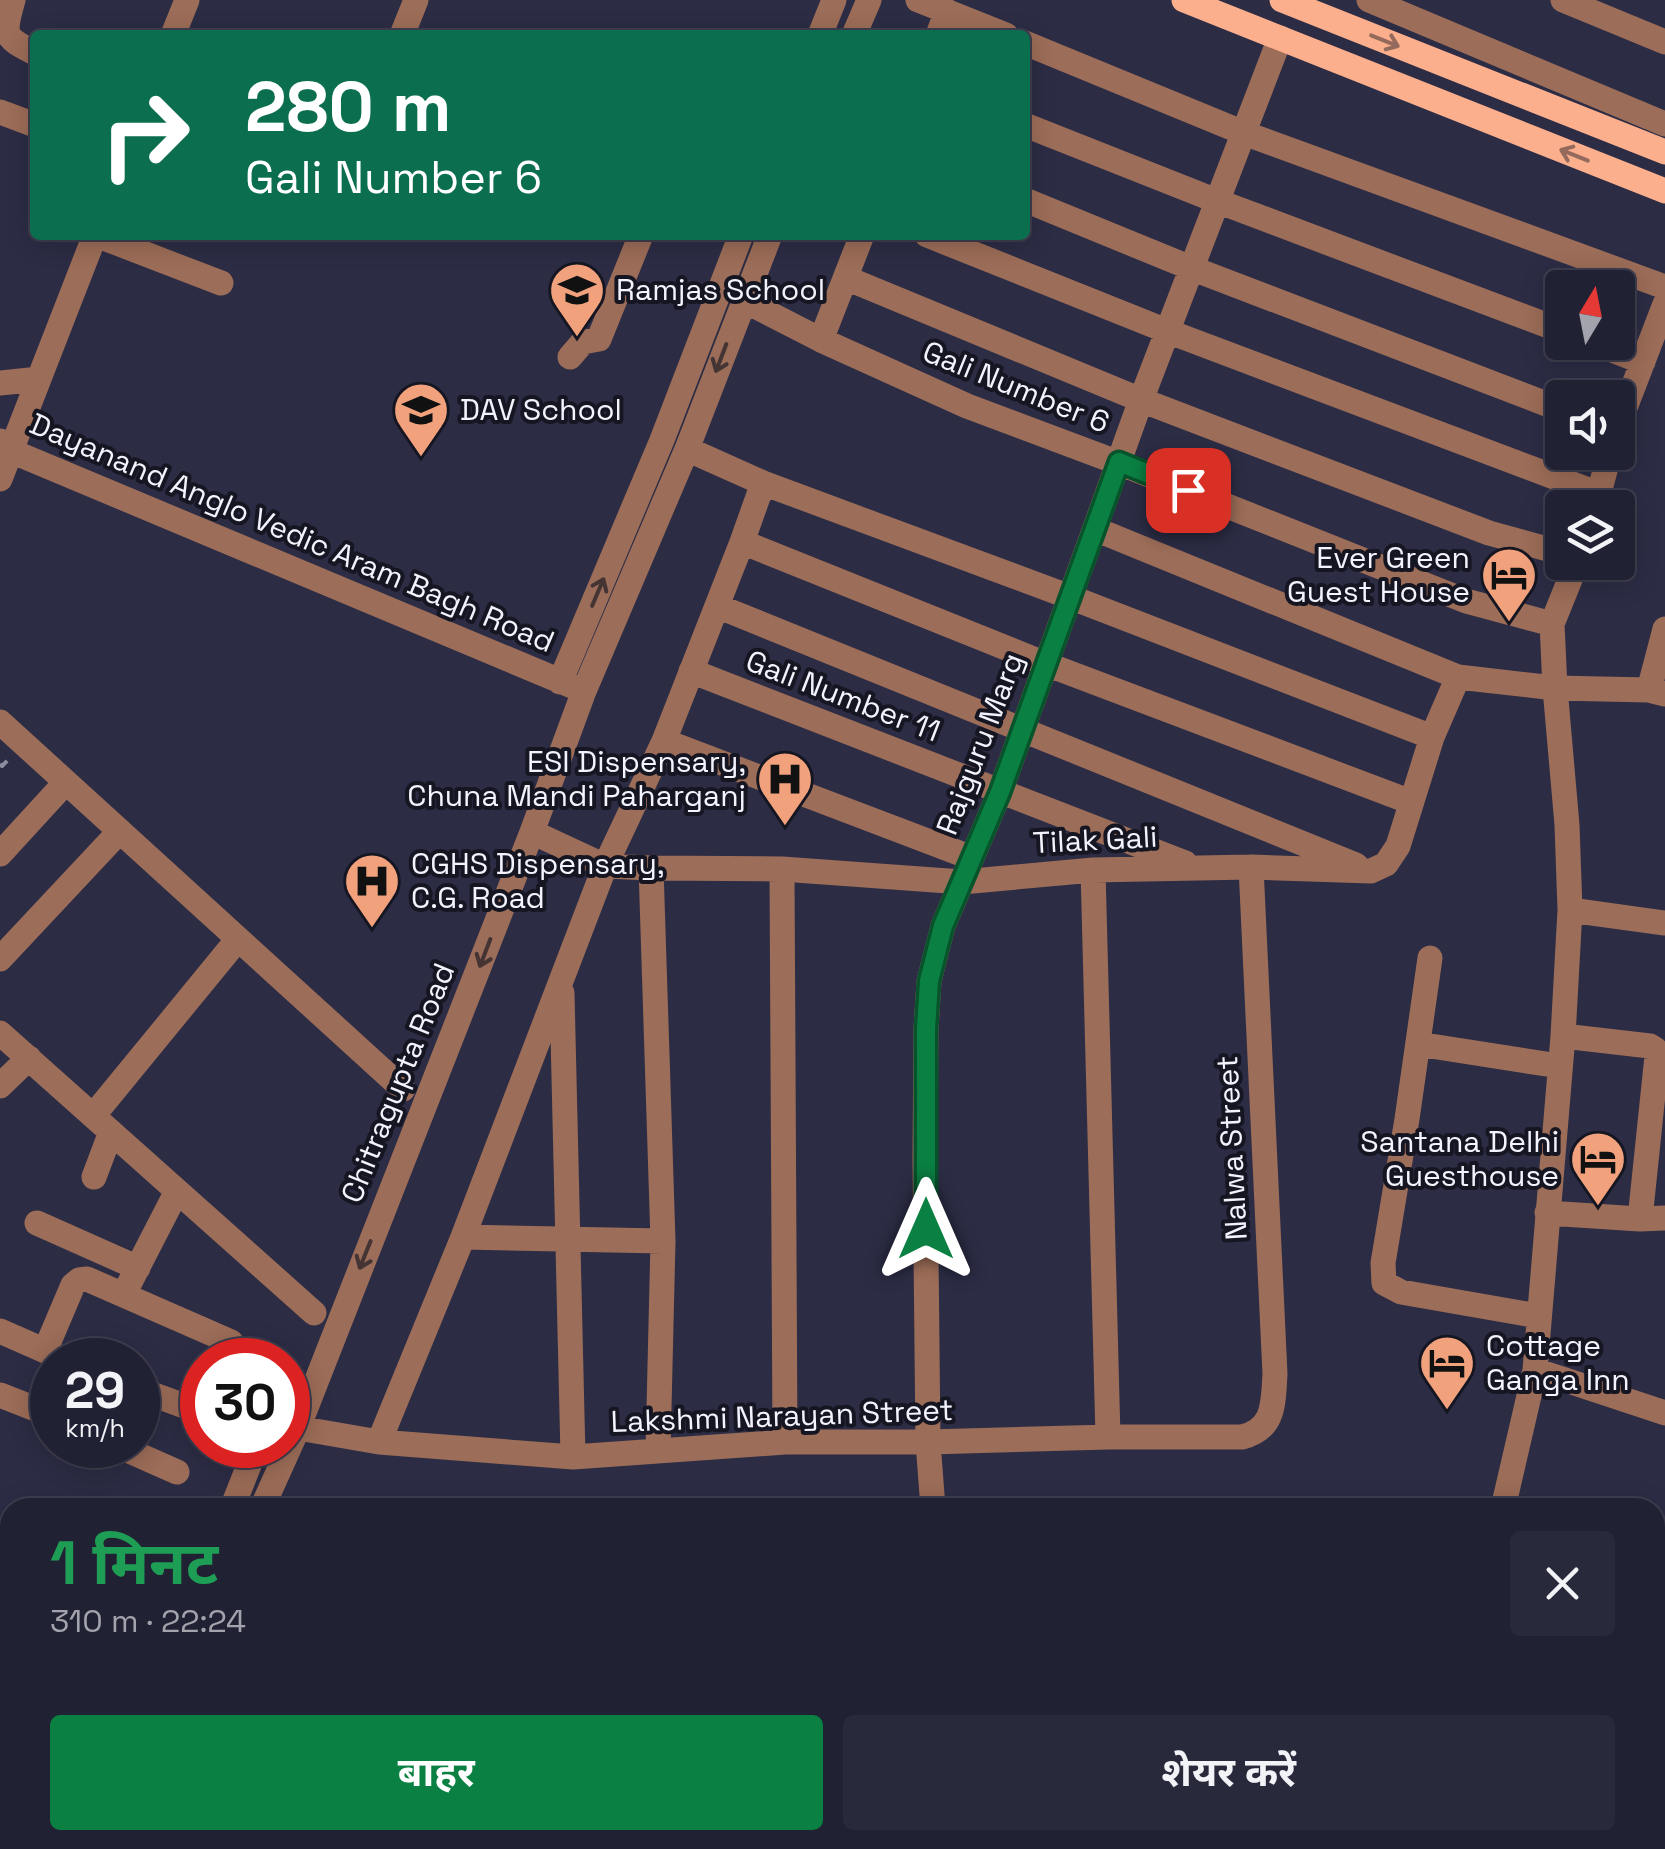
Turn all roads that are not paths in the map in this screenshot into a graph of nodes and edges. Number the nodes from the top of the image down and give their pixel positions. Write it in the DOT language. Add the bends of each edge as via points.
graph roads {
  1 [pos="13,0"];
  2 [pos="187,0"];
  3 [pos="416,0"];
  4 [pos="834,0"];
  5 [pos="868,0"];
  6 [pos="918,0"];
  7 [pos="1184,0"];
  8 [pos="1368,0"];
  9 [pos="1562,0"];
  10 [pos="1291,2"];
  11 [pos="942,23"];
  12 [pos="175,30"];
  13 [pos="404,30"];
  14 [pos="822,30"];
  15 [pos="856,30"];
  16 [pos="979,30"];
  17 [pos="1280,38"];
  18 [pos="1665,42"];
  19 [pos="1030,45"];
  20 [pos="30,50"];
  21 [pos="0,112"];
  22 [pos="30,123"];
  23 [pos="1665,124"];
  24 [pos="1030,126"];
  25 [pos="1244,133"];
  26 [pos="1665,152"];
  27 [pos="1665,191"];
  28 [pos="1218,201"];
  29 [pos="1030,202"];
  30 [pos="94,240"];
  31 [pos="109,240"];
  32 [pos="638,240"];
  33 [pos="739,240"];
  34 [pos="768,240"];
  35 [pos="860,240"];
  36 [pos="940,240"];
  37 [pos="1192,268"];
  38 [pos="846,278"];
  39 [pos="220,283"];
  40 [pos="1665,287"];
  41 [pos="743,300"];
  42 [pos="1665,304"];
  43 [pos="1545,326"];
  44 [pos="1167,331"];
  45 [pos="821,340"];
  46 [pos="570,357"];
  47 [pos="1635,359"];
  48 [pos="1643,362"];
  49 [pos="39,379"];
  50 [pos="1635,382"];
  51 [pos="0,383"];
  52 [pos="1141,400"];
  53 [pos="1545,403"];
  54 [pos="5,446"];
  55 [pos="686,450"];
  56 [pos="1119,462"];
  57 [pos="0,479"];
  58 [pos="763,483"];
  59 [pos="1569,490"];
  60 [pos="1095,529"];
  61 [pos="742,542"];
  62 [pos="1545,548"];
  63 [pos="1570,580"];
  64 [pos="1070,597"];
  65 [pos="717,606"];
  66 [pos="1552,624"];
  67 [pos="1665,628"];
  68 [pos="1046,664"];
  69 [pos="691,672"];
  70 [pos="1458,677"];
  71 [pos="572,686"];
  72 [pos="1555,688"];
  73 [pos="1657,692"];
  74 [pos="0,722"];
  75 [pos="1023,730"];
  76 [pos="1432,738"];
  77 [pos="664,740"];
  78 [pos="66,782"];
  79 [pos="1000,792"];
  80 [pos="1411,802"];
  81 [pos="120,831"];
  82 [pos="532,832"];
  83 [pos="2,849"];
  84 [pos="605,866"];
  85 [pos="1251,867"];
  86 [pos="651,868"];
  87 [pos="1196,868"];
  88 [pos="782,869"];
  89 [pos="967,870"];
  90 [pos="1093,870"];
  91 [pos="1371,870"];
  92 [pos="1570,910"];
  93 [pos="1665,923"];
  94 [pos="238,939"];
  95 [pos="1430,958"];
  96 [pos="0,959"];
  97 [pos="562,978"];
  98 [pos="0,1032"];
  99 [pos="1563,1036"];
  100 [pos="1418,1044"];
  101 [pos="29,1058"];
  102 [pos="1559,1066"];
  103 [pos="0,1086"];
  104 [pos="403,1090"];
  105 [pos="102,1124"];
  106 [pos="94,1177"];
  107 [pos="177,1190"];
  108 [pos="1547,1213"];
  109 [pos="1652,1218"];
  110 [pos="37,1223"];
  111 [pos="463,1237"];
  112 [pos="568,1238"];
  113 [pos="663,1241"];
  114 [pos="138,1268"];
  115 [pos="124,1294"];
  116 [pos="314,1313"];
  117 [pos="1538,1316"];
  118 [pos="0,1331"];
  119 [pos="59,1338"];
  120 [pos="222,1338"];
  121 [pos="30,1344"];
  122 [pos="1534,1370"];
  123 [pos="310,1384"];
  124 [pos="0,1395"];
  125 [pos="30,1403"];
  126 [pos="1665,1412"];
  127 [pos="1266,1424"];
  128 [pos="310,1429"];
  129 [pos="1108,1437"];
  130 [pos="379,1442"];
  131 [pos="785,1442"];
  132 [pos="928,1442"];
  133 [pos="658,1450"];
  134 [pos="574,1457"];
  135 [pos="160,1464"];
  136 [pos="248,1468"];
  137 [pos="277,1468"];
  138 [pos="177,1472"];
  139 [pos="236,1498"];
  140 [pos="266,1498"];
  141 [pos="932,1498"];
  142 [pos="1504,1498"];
  1 -- 20 [label="street" via="8,35"];
  2 -- 12 [label="street"];
  3 -- 13 [label="street"];
  4 -- 14 [label="street"];
  5 -- 15 [label="street"];
  6 -- 11 [label="street"];
  7 -- 17 [label="main road"];
  8 -- 23 [label="street"];
  9 -- 18 [label="street"];
  10 -- 26 [label="main road, one-way"];
  11 -- 16 [label="street"];
  17 -- 25 [label="street, Rajguru Marg"];
  27 -- 17 [label="main road, one-way"];
  19 -- 25 [label="street"];
  21 -- 22 [label="street"];
  24 -- 28 [label="street"];
  25 -- 28 [label="street, Rajguru Marg"];
  25 -- 40 [label="street"];
  28 -- 37 [label="street, Rajguru Marg"];
  28 -- 43 [label="street"];
  29 -- 37 [label="street"];
  30 -- 49 [label="street"];
  31 -- 39 [label="street"];
  32 -- 46 [label="street" via="598,338 583,342"];
  71 -- 33 [label="street, Chitragupta Road, one-way"];
  34 -- 41 [label="street, Chitragupta Road"];
  35 -- 38 [label="street"];
  36 -- 44 [label="street"];
  37 -- 44 [label="street, Rajguru Marg"];
  37 -- 53 [label="street"];
  38 -- 45 [label="street"];
  38 -- 52 [label="street"];
  41 -- 45 [label="street, Gali Number 6"];
  41 -- 55 [label="street, Chitragupta Road, one-way"];
  42 -- 48 [label="street"];
  44 -- 52 [label="street, Rajguru Marg"];
  44 -- 59 [label="street"];
  45 -- 56 [label="street, Gali Number 6" via="967,406"];
  47 -- 48 [label="street"];
  48 -- 50 [label="street"];
  49 -- 51 [label="street"];
  49 -- 54 [label="street"];
  52 -- 56 [label="street, Rajguru Marg"];
  52 -- 62 [label="street"];
  54 -- 57 [label="street"];
  54 -- 71 [label="street, Dayanand Anglo Vedic Aram Bagh Road"];
  55 -- 58 [label="street"];
  55 -- 71 [label="street, Chitragupta Road"];
  56 -- 60 [label="street, Rajguru Marg"];
  56 -- 66 [label="street, Gali Number 6" via="1466,601"];
  58 -- 61 [label="street"];
  58 -- 64 [label="street"];
  60 -- 64 [label="street, Rajguru Marg"];
  60 -- 70 [label="street"];
  61 -- 65 [label="street"];
  61 -- 68 [label="street"];
  63 -- 66 [label="street"];
  64 -- 68 [label="street, Rajguru Marg"];
  64 -- 76 [label="street"];
  65 -- 69 [label="street"];
  65 -- 75 [label="street"];
  66 -- 72 [label="street"];
  67 -- 73 [label="street"];
  68 -- 75 [label="street, Rajguru Marg"];
  68 -- 80 [label="street"];
  69 -- 77 [label="street"];
  69 -- 79 [label="street, Gali Number 11"];
  70 -- 72 [label="street"];
  70 -- 76 [label="street"];
  71 -- 82 [label="street, Chitragupta Road"];
  72 -- 73 [label="street"];
  72 -- 92 [label="street"];
  74 -- 78 [label="street"];
  75 -- 79 [label="street, Rajguru Marg"];
  75 -- 91 [label="street"];
  76 -- 80 [label="street"];
  77 -- 84 [label="street"];
  77 -- 89 [label="street"];
  78 -- 81 [label="street"];
  78 -- 83 [label="street"];
  79 -- 87 [label="street, Gali Number 11"];
  79 -- 89 [label="street, Rajguru Marg"];
  80 -- 91 [label="street" via="1398,846 1386,864"];
  81 -- 94 [label="street"];
  81 -- 96 [label="street"];
  82 -- 84 [label="street"];
  82 -- 123 [label="street, Chitragupta Road, one-way"];
  84 -- 86 [label="street, Tilak Gali"];
  84 -- 97 [label="street"];
  85 -- 87 [label="street, Tilak Gali"];
  85 -- 91 [label="street, Tilak Gali"];
  85 -- 127 [label="street, Nalwa Street" via="1275,1374"];
  86 -- 88 [label="street, Tilak Gali"];
  86 -- 113 [label="street"];
  87 -- 90 [label="street, Tilak Gali"];
  88 -- 89 [label="street, Tilak Gali"];
  88 -- 131 [label="street"];
  89 -- 90 [label="street, Tilak Gali"];
  89 -- 132 [label="street, Rajguru Marg" via="929,981"];
  90 -- 129 [label="street"];
  92 -- 93 [label="street"];
  92 -- 99 [label="street"];
  94 -- 104 [label="street"];
  94 -- 105 [label="street"];
  95 -- 100 [label="street"];
  97 -- 111 [label="street"];
  97 -- 112 [label="street"];
  98 -- 101 [label="street"];
  99 -- 102 [label="street"];
  99 -- 109 [label="street" via="1655,1049"];
  100 -- 102 [label="street"];
  100 -- 117 [label="street" via="1384,1284"];
  101 -- 103 [label="street"];
  101 -- 105 [label="street"];
  102 -- 108 [label="street"];
  105 -- 106 [label="street"];
  105 -- 107 [label="street"];
  107 -- 114 [label="street"];
  107 -- 116 [label="street"];
  108 -- 109 [label="street"];
  108 -- 117 [label="street"];
  110 -- 114 [label="street"];
  111 -- 112 [label="street"];
  111 -- 130 [label="street"];
  112 -- 113 [label="street"];
  112 -- 134 [label="street"];
  113 -- 133 [label="street"];
  114 -- 115 [label="street"];
  115 -- 119 [label="street" via="78,1280"];
  115 -- 120 [label="street"];
  117 -- 122 [label="street"];
  118 -- 121 [label="street"];
  122 -- 126 [label="street"];
  122 -- 142 [label="street"];
  124 -- 125 [label="street"];
  127 -- 129 [label="street, Lakshmi Narayan Street" via="1242,1437"];
  128 -- 130 [label="street, Lakshmi Narayan Street"];
  129 -- 132 [label="street, Lakshmi Narayan Street"];
  130 -- 134 [label="street, Lakshmi Narayan Street"];
  131 -- 132 [label="street, Lakshmi Narayan Street"];
  131 -- 133 [label="street, Lakshmi Narayan Street"];
  132 -- 141 [label="street, Rajguru Marg"];
  133 -- 134 [label="street, Lakshmi Narayan Street"];
  135 -- 138 [label="street"];
  136 -- 139 [label="street"];
  137 -- 140 [label="street, Chitragupta Road"];
}
